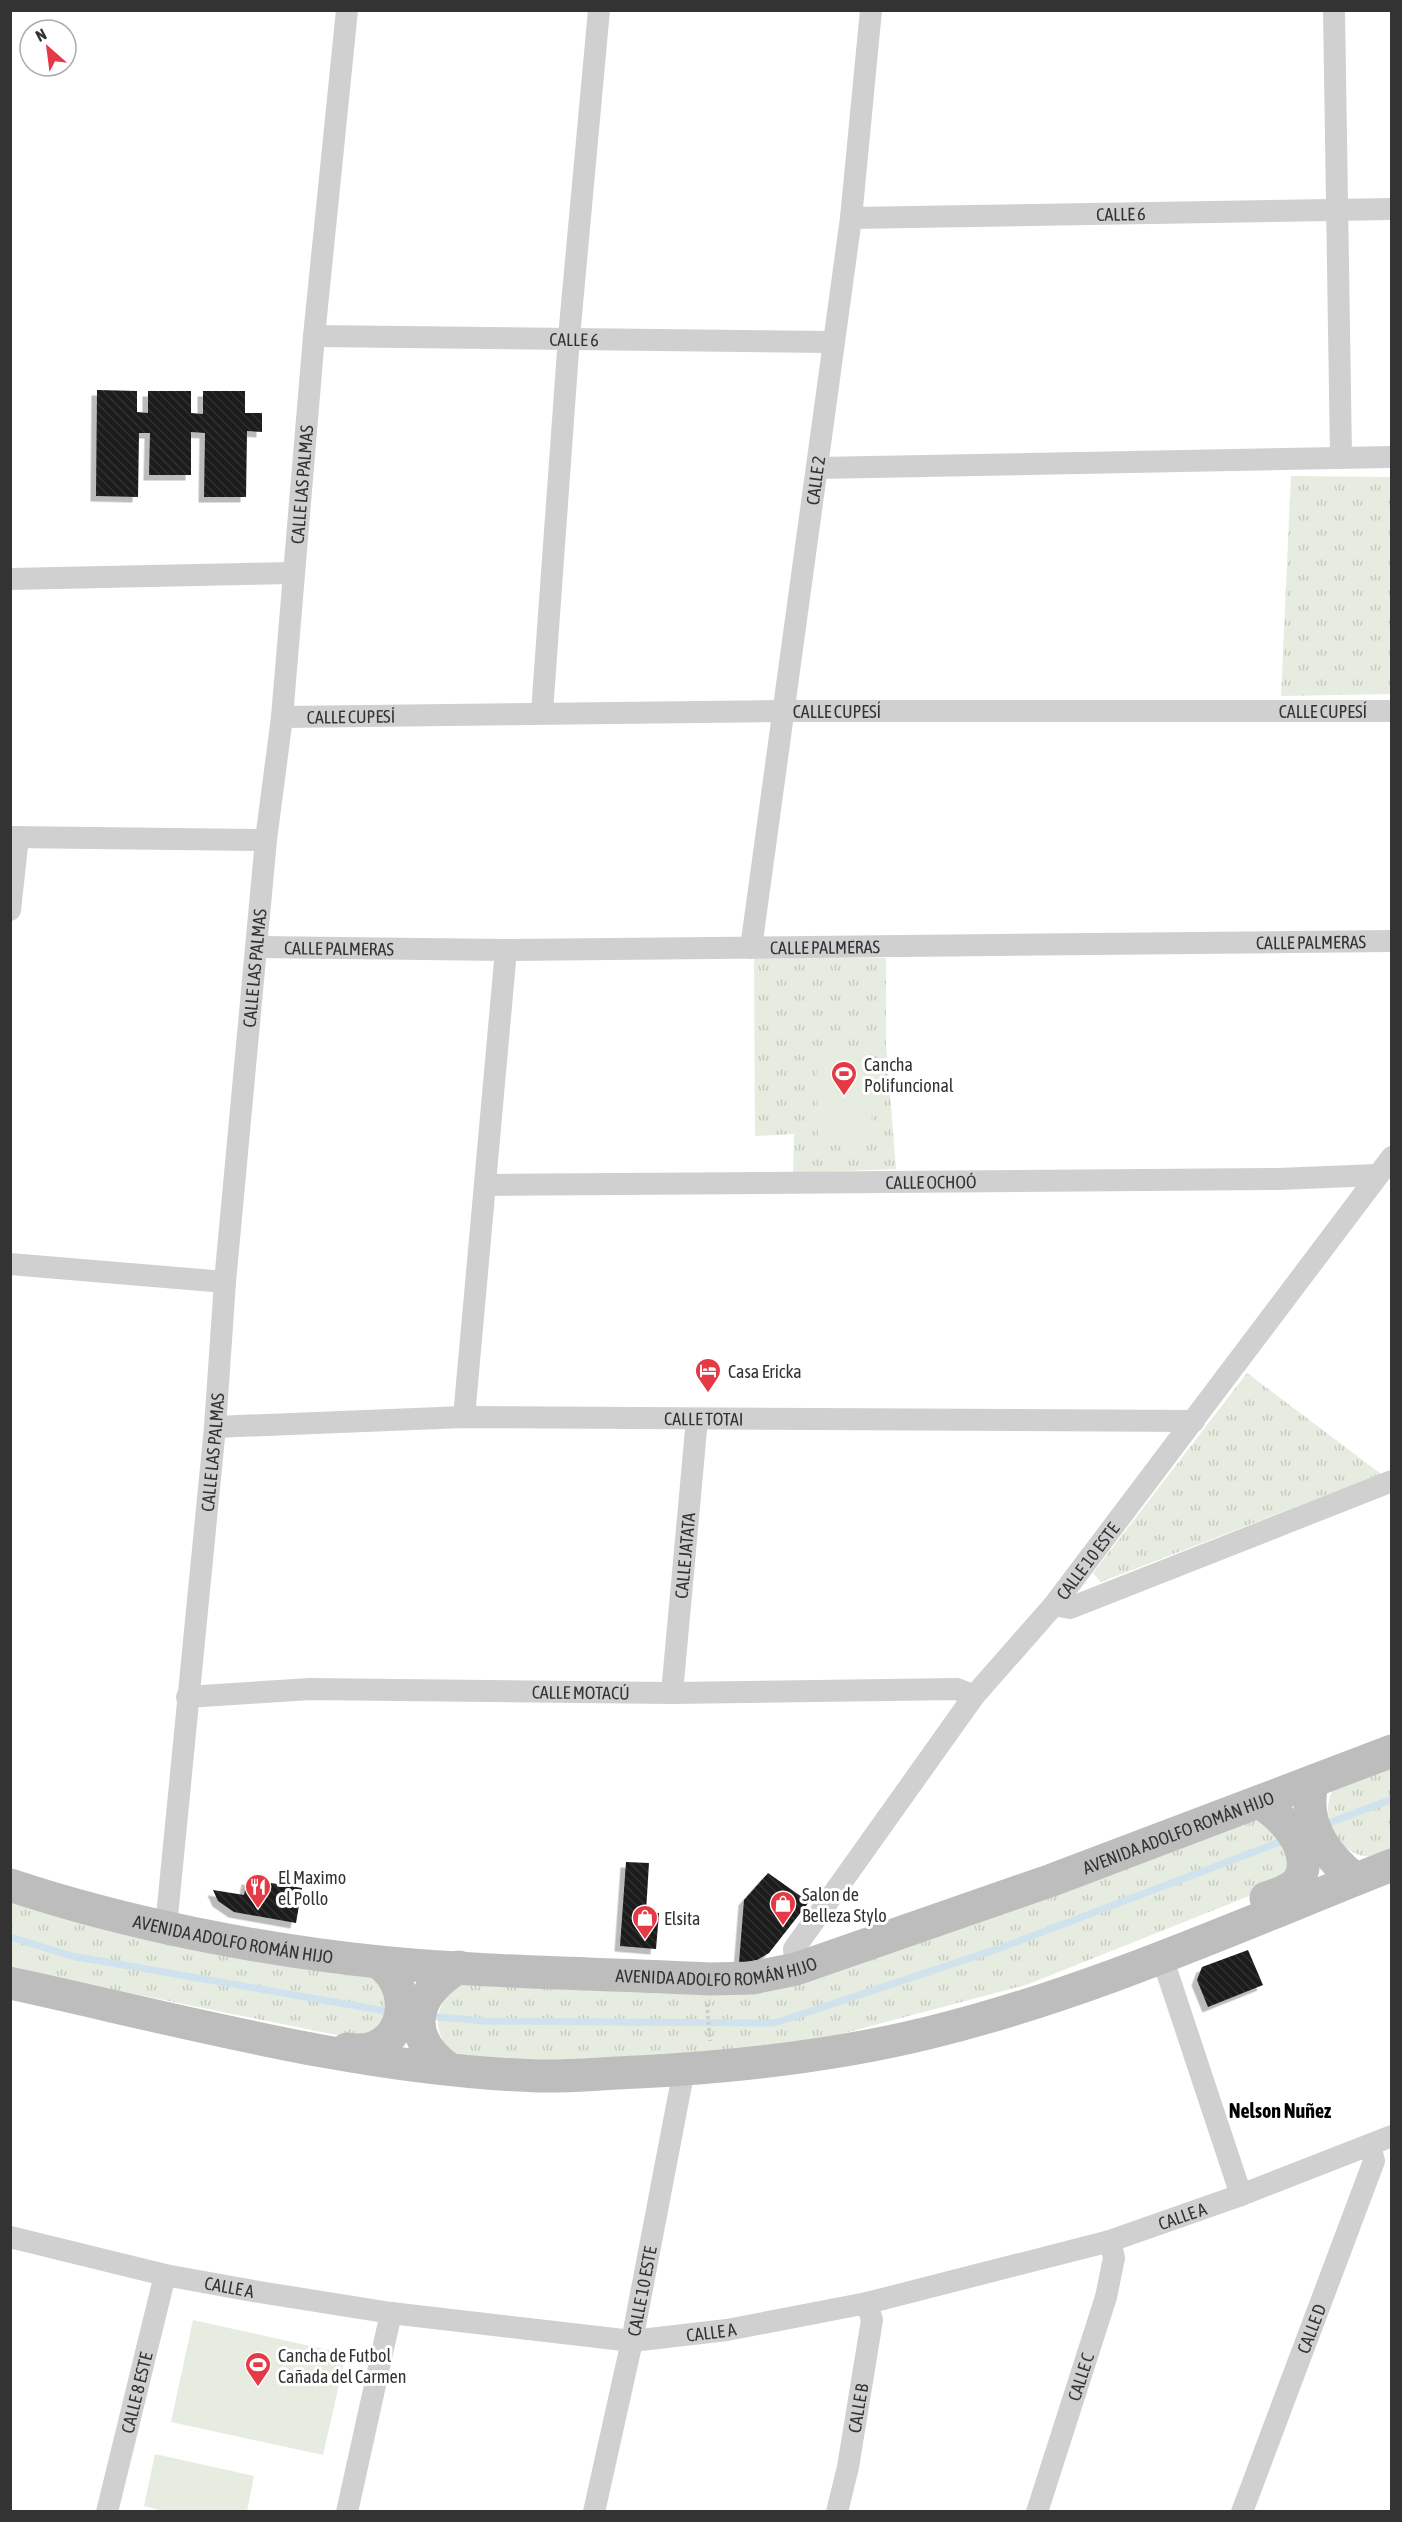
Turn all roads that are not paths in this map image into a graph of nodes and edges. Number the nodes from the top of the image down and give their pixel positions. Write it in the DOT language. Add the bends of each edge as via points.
graph roads {
  1 [pos="347,10"];
  2 [pos="599,10"];
  3 [pos="871,10"];
  4 [pos="1334,10"];
  5 [pos="1392,209"];
  6 [pos="1335,211"];
  7 [pos="851,218"];
  8 [pos="314,336"];
  9 [pos="569,338"];
  10 [pos="832,342"];
  11 [pos="1341,456"];
  12 [pos="1392,457"];
  13 [pos="817,468"];
  14 [pos="293,573"];
  15 [pos="10,579"];
  16 [pos="782,711"];
  17 [pos="1392,711"];
  18 [pos="542,712"];
  19 [pos="282,717"];
  20 [pos="14,837"];
  21 [pos="266,840"];
  22 [pos="10,910"];
  23 [pos="1392,941"];
  24 [pos="258,947"];
  25 [pos="751,948"];
  26 [pos="506,950"];
  27 [pos="1392,1157"];
  28 [pos="1377,1175"];
  29 [pos="485,1185"];
  30 [pos="10,1264"];
  31 [pos="225,1282"];
  32 [pos="464,1417"];
  33 [pos="697,1419"];
  34 [pos="1194,1421"];
  35 [pos="215,1427"];
  36 [pos="1392,1481"];
  37 [pos="1054,1605"];
  38 [pos="672,1693"];
  39 [pos="974,1696"];
  40 [pos="187,1697"];
  41 [pos="1392,1751"];
  42 [pos="1311,1789"];
  43 [pos="1266,1806"];
  44 [pos="1392,1864"];
  45 [pos="1346,1872"];
  46 [pos="10,1885"];
  47 [pos="166,1927"];
  48 [pos="1162,1957"];
  49 [pos="382,1964"];
  50 [pos="796,1969"];
  51 [pos="453,1971"];
  52 [pos="10,1983"];
  53 [pos="1049,1997"];
  54 [pos="278,2042"];
  55 [pos="442,2064"];
  56 [pos="684,2069"];
  57 [pos="1392,2136"];
  58 [pos="1370,2145"];
  59 [pos="1241,2195"];
  60 [pos="10,2237"];
  61 [pos="1110,2241"];
  62 [pos="165,2275"];
  63 [pos="867,2303"];
  64 [pos="391,2313"];
  65 [pos="632,2341"];
  66 [pos="107,2511"];
  67 [pos="347,2511"];
  68 [pos="594,2511"];
  69 [pos="837,2511"];
  70 [pos="1037,2511"];
  71 [pos="1242,2511"];
  1 -- 8 [label="street, CALLE LAS PALMAS"];
  2 -- 9 [label="street"];
  3 -- 7 [label="street, CALLE 2"];
  4 -- 6 [label="street"];
  5 -- 6 [label="street, CALLE 6"];
  6 -- 7 [label="street, CALLE 6"];
  6 -- 11 [label="street"];
  7 -- 10 [label="street, CALLE 2"];
  8 -- 9 [label="street, CALLE 6"];
  8 -- 14 [label="street, CALLE LAS PALMAS"];
  9 -- 10 [label="street, CALLE 6"];
  9 -- 18 [label="street"];
  10 -- 13 [label="street, CALLE 2"];
  11 -- 12 [label="street"];
  11 -- 13 [label="street"];
  13 -- 16 [label="street, CALLE 2"];
  14 -- 15 [label="street"];
  14 -- 19 [label="street, CALLE LAS PALMAS"];
  16 -- 17 [label="street, CALLE CUPESÍ"];
  16 -- 18 [label="street, CALLE CUPESÍ"];
  16 -- 25 [label="street, CALLE 2"];
  18 -- 19 [label="street, CALLE CUPESÍ"];
  19 -- 21 [label="street, CALLE LAS PALMAS"];
  20 -- 21 [label="street"];
  20 -- 22 [label="street"];
  21 -- 24 [label="street, CALLE LAS PALMAS"];
  23 -- 25 [label="street, CALLE PALMERAS"];
  24 -- 26 [label="street, CALLE PALMERAS"];
  24 -- 31 [label="street, CALLE LAS PALMAS"];
  25 -- 26 [label="street, CALLE PALMERAS"];
  26 -- 29 [label="street"];
  27 -- 28 [label="street, CALLE 10 ESTE"];
  28 -- 29 [label="street, CALLE OCHOÓ"];
  28 -- 34 [label="street, CALLE 10 ESTE"];
  29 -- 32 [label="street"];
  30 -- 31 [label="street"];
  31 -- 35 [label="street, CALLE LAS PALMAS"];
  32 -- 33 [label="street, CALLE TOTAI"];
  32 -- 35 [label="street, CALLE TOTAI"];
  33 -- 34 [label="street, CALLE TOTAI"];
  33 -- 38 [label="street, CALLE JATATA"];
  34 -- 37 [label="street, CALLE 10 ESTE"];
  35 -- 40 [label="street, CALLE LAS PALMAS"];
  36 -- 37 [label="street" via="1070,1608"];
  37 -- 39 [label="street, CALLE 10 ESTE"];
  38 -- 39 [label="street, CALLE MOTACÚ" via="957,1689"];
  38 -- 40 [label="street, CALLE MOTACÚ" via="310,1689"];
  39 -- 50 [label="street, CALLE 10 ESTE" via="794,1949"];
  40 -- 47 [label="street, CALLE LAS PALMAS"];
  41 -- 42 [label="main road, AVENIDA ADOLFO ROMÁN HIJO"];
  42 -- 43 [label="main road, AVENIDA ADOLFO ROMÁN HIJO"];
  42 -- 45 [label="main road" via="1317,1835"];
  43 -- 50 [label="main road, AVENIDA ADOLFO ROMÁN HIJO"];
  43 -- 53 [label="main road" via="1288,1825 1298,1843 1301,1876 1289,1889 1081,1975"];
  44 -- 45 [label="main road"];
  45 -- 48 [label="main road"];
  46 -- 47 [label="main road, AVENIDA ADOLFO ROMÁN HIJO" via="64,1903"];
  47 -- 49 [label="main road, AVENIDA ADOLFO ROMÁN HIJO"];
  48 -- 53 [label="main road"];
  48 -- 59 [label="street"];
  49 -- 51 [label="main road, AVENIDA ADOLFO ROMÁN HIJO"];
  49 -- 54 [label="main road" via="400,1989 397,2027 387,2040 373,2048 357,2050 304,2041"];
  50 -- 51 [label="main road, AVENIDA ADOLFO ROMÁN HIJO" via="752,1978 710,1979"];
  51 -- 55 [label="main road" via="427,1993 420,2012 426,2046"];
  52 -- 54 [label="main road"];
  53 -- 56 [label="main road" via="885,2042"];
  54 -- 55 [label="main road"];
  55 -- 56 [label="main road" via="540,2076"];
  56 -- 65 [label="street, CALLE 10 ESTE"];
  57 -- 58 [label="street, CALLE A"];
  58 -- 59 [label="street, CALLE A"];
  58 -- 71 [label="street, CALLE D" via="1374,2161"];
  59 -- 61 [label="street, CALLE A"];
  60 -- 62 [label="street, CALLE A"];
  61 -- 63 [label="street, CALLE A"];
  61 -- 70 [label="street, CALLE C" via="1114,2258 1106,2297"];
  62 -- 64 [label="street, CALLE A"];
  62 -- 66 [label="street, CALLE 8 ESTE"];
  63 -- 65 [label="street, CALLE A" via="727,2330"];
  63 -- 69 [label="street, CALLE B" via="872,2320"];
  64 -- 65 [label="street, CALLE A"];
  64 -- 67 [label="street"];
  65 -- 68 [label="street, CALLE 10 ESTE"];
}
